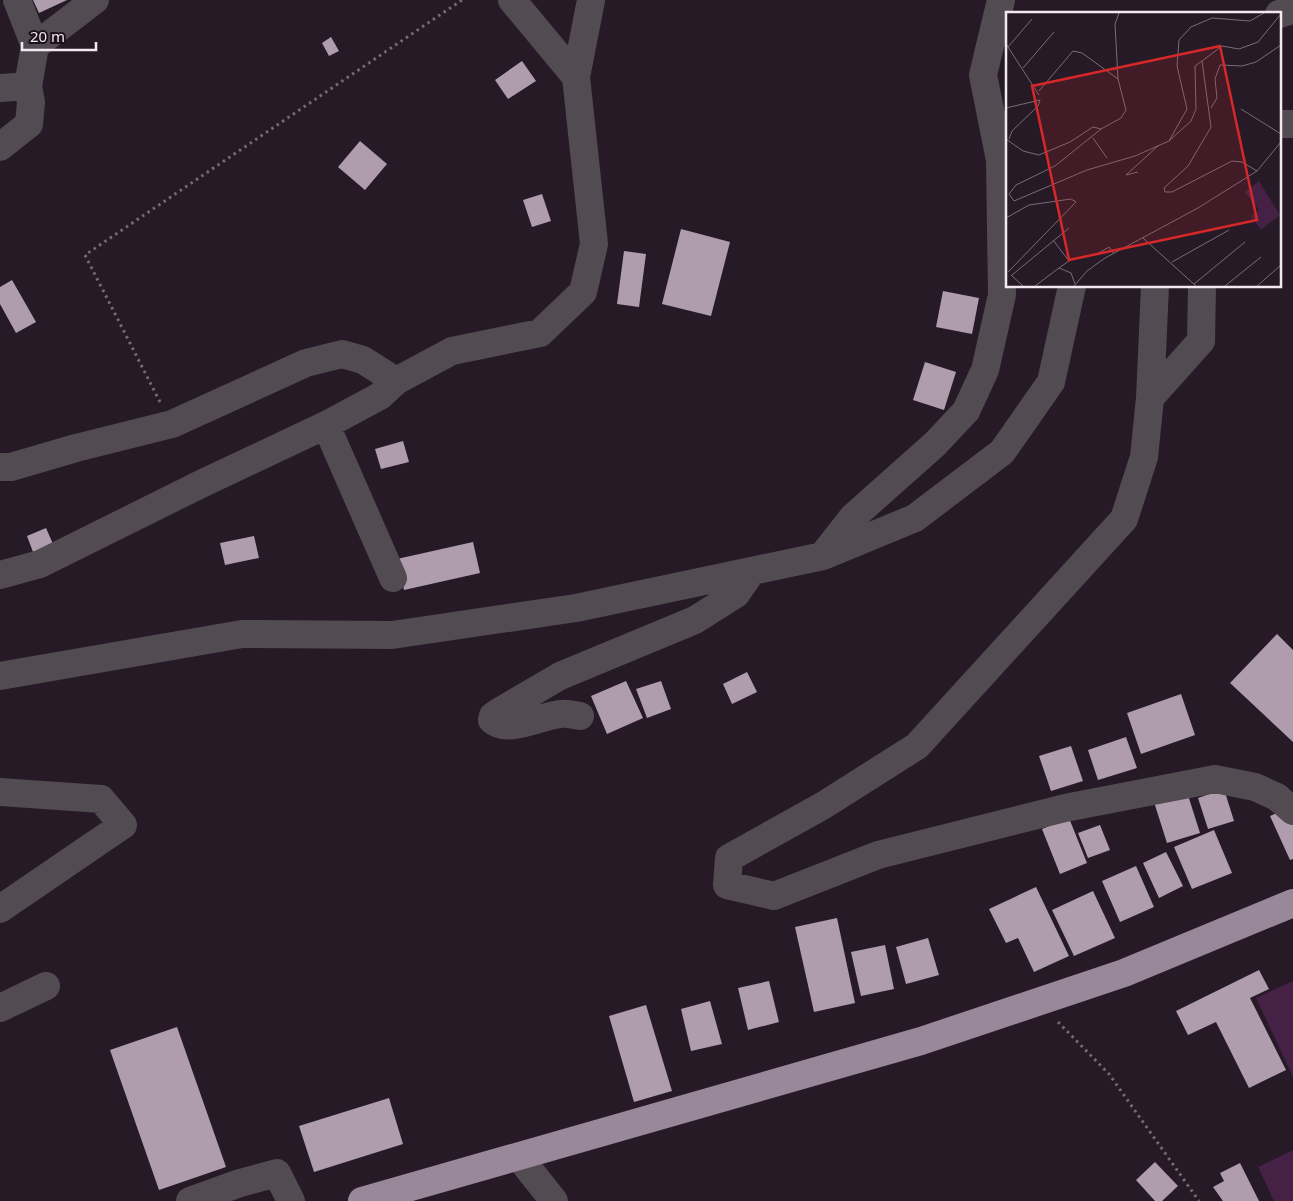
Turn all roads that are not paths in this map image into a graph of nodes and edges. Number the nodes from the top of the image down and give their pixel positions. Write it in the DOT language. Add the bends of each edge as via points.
graph roads {
  1 [pos="17,0"];
  2 [pos="95,0"];
  3 [pos="512,0"];
  4 [pos="591,0"];
  5 [pos="1001,0"];
  6 [pos="1293,10"];
  7 [pos="1280,14"];
  8 [pos="35,46"];
  9 [pos="576,77"];
  10 [pos="28,86"];
  11 [pos="0,88"];
  12 [pos="1280,124"];
  13 [pos="1293,124"];
  14 [pos="0,148"];
  15 [pos="1072,288"];
  16 [pos="1154,288"];
  17 [pos="1202,288"];
  18 [pos="396,381"];
  19 [pos="1150,398"];
  20 [pos="326,425"];
  21 [pos="0,467"];
  22 [pos="823,556"];
  23 [pos="752,570"];
  24 [pos="0,575"];
  25 [pos="393,578"];
  26 [pos="0,676"];
  27 [pos="580,716"];
  28 [pos="0,792"];
  29 [pos="1293,811"];
  30 [pos="1293,903"];
  31 [pos="0,908"];
  32 [pos="46,986"];
  33 [pos="0,1008"];
  34 [pos="519,1157"];
  35 [pos="190,1201"];
  36 [pos="291,1201"];
  37 [pos="362,1201"];
  38 [pos="554,1201"];
  1 -- 8 [label="street"];
  2 -- 8 [label="street"];
  3 -- 9 [label="street"];
  4 -- 9 [label="street"];
  5 -- 22 [label="street" via="983,75 1000,160 1002,286 985,370 966,412 853,518"];
  6 -- 7 [label="street"];
  8 -- 10 [label="street"];
  9 -- 18 [label="street" via="594,244 583,292 540,333 452,351"];
  10 -- 11 [label="street"];
  10 -- 14 [label="street" via="31,102 29,124"];
  12 -- 13 [label="street"];
  15 -- 22 [label="street" via="1050,382 1002,452 915,518"];
  16 -- 19 [label="street"];
  17 -- 19 [label="street" via="1201,341"];
  18 -- 20 [label="street" via="380,396"];
  18 -- 21 [label="street" via="363,360 342,354 306,364 172,424 11,467"];
  19 -- 29 [label="street" via="1144,457 1124,519 917,746 824,805 729,858 727,885 774,896 878,855 1065,808 1215,779 1255,787 1277,797"];
  20 -- 24 [label="street" via="40,564"];
  20 -- 25 [label="street"];
  22 -- 23 [label="street"];
  23 -- 26 [label="street" via="576,608 392,635 242,634"];
  23 -- 27 [label="street" via="736,594 695,620 560,676 502,710 492,720 504,725 560,714"];
  28 -- 31 [label="street" via="100,799 123,825"];
  30 -- 34 [label="highway" via="1124,974 921,1041"];
  32 -- 33 [label="street"];
  34 -- 37 [label="highway"];
  34 -- 38 [label="street"];
  35 -- 36 [label="street" via="277,1173"];
}
